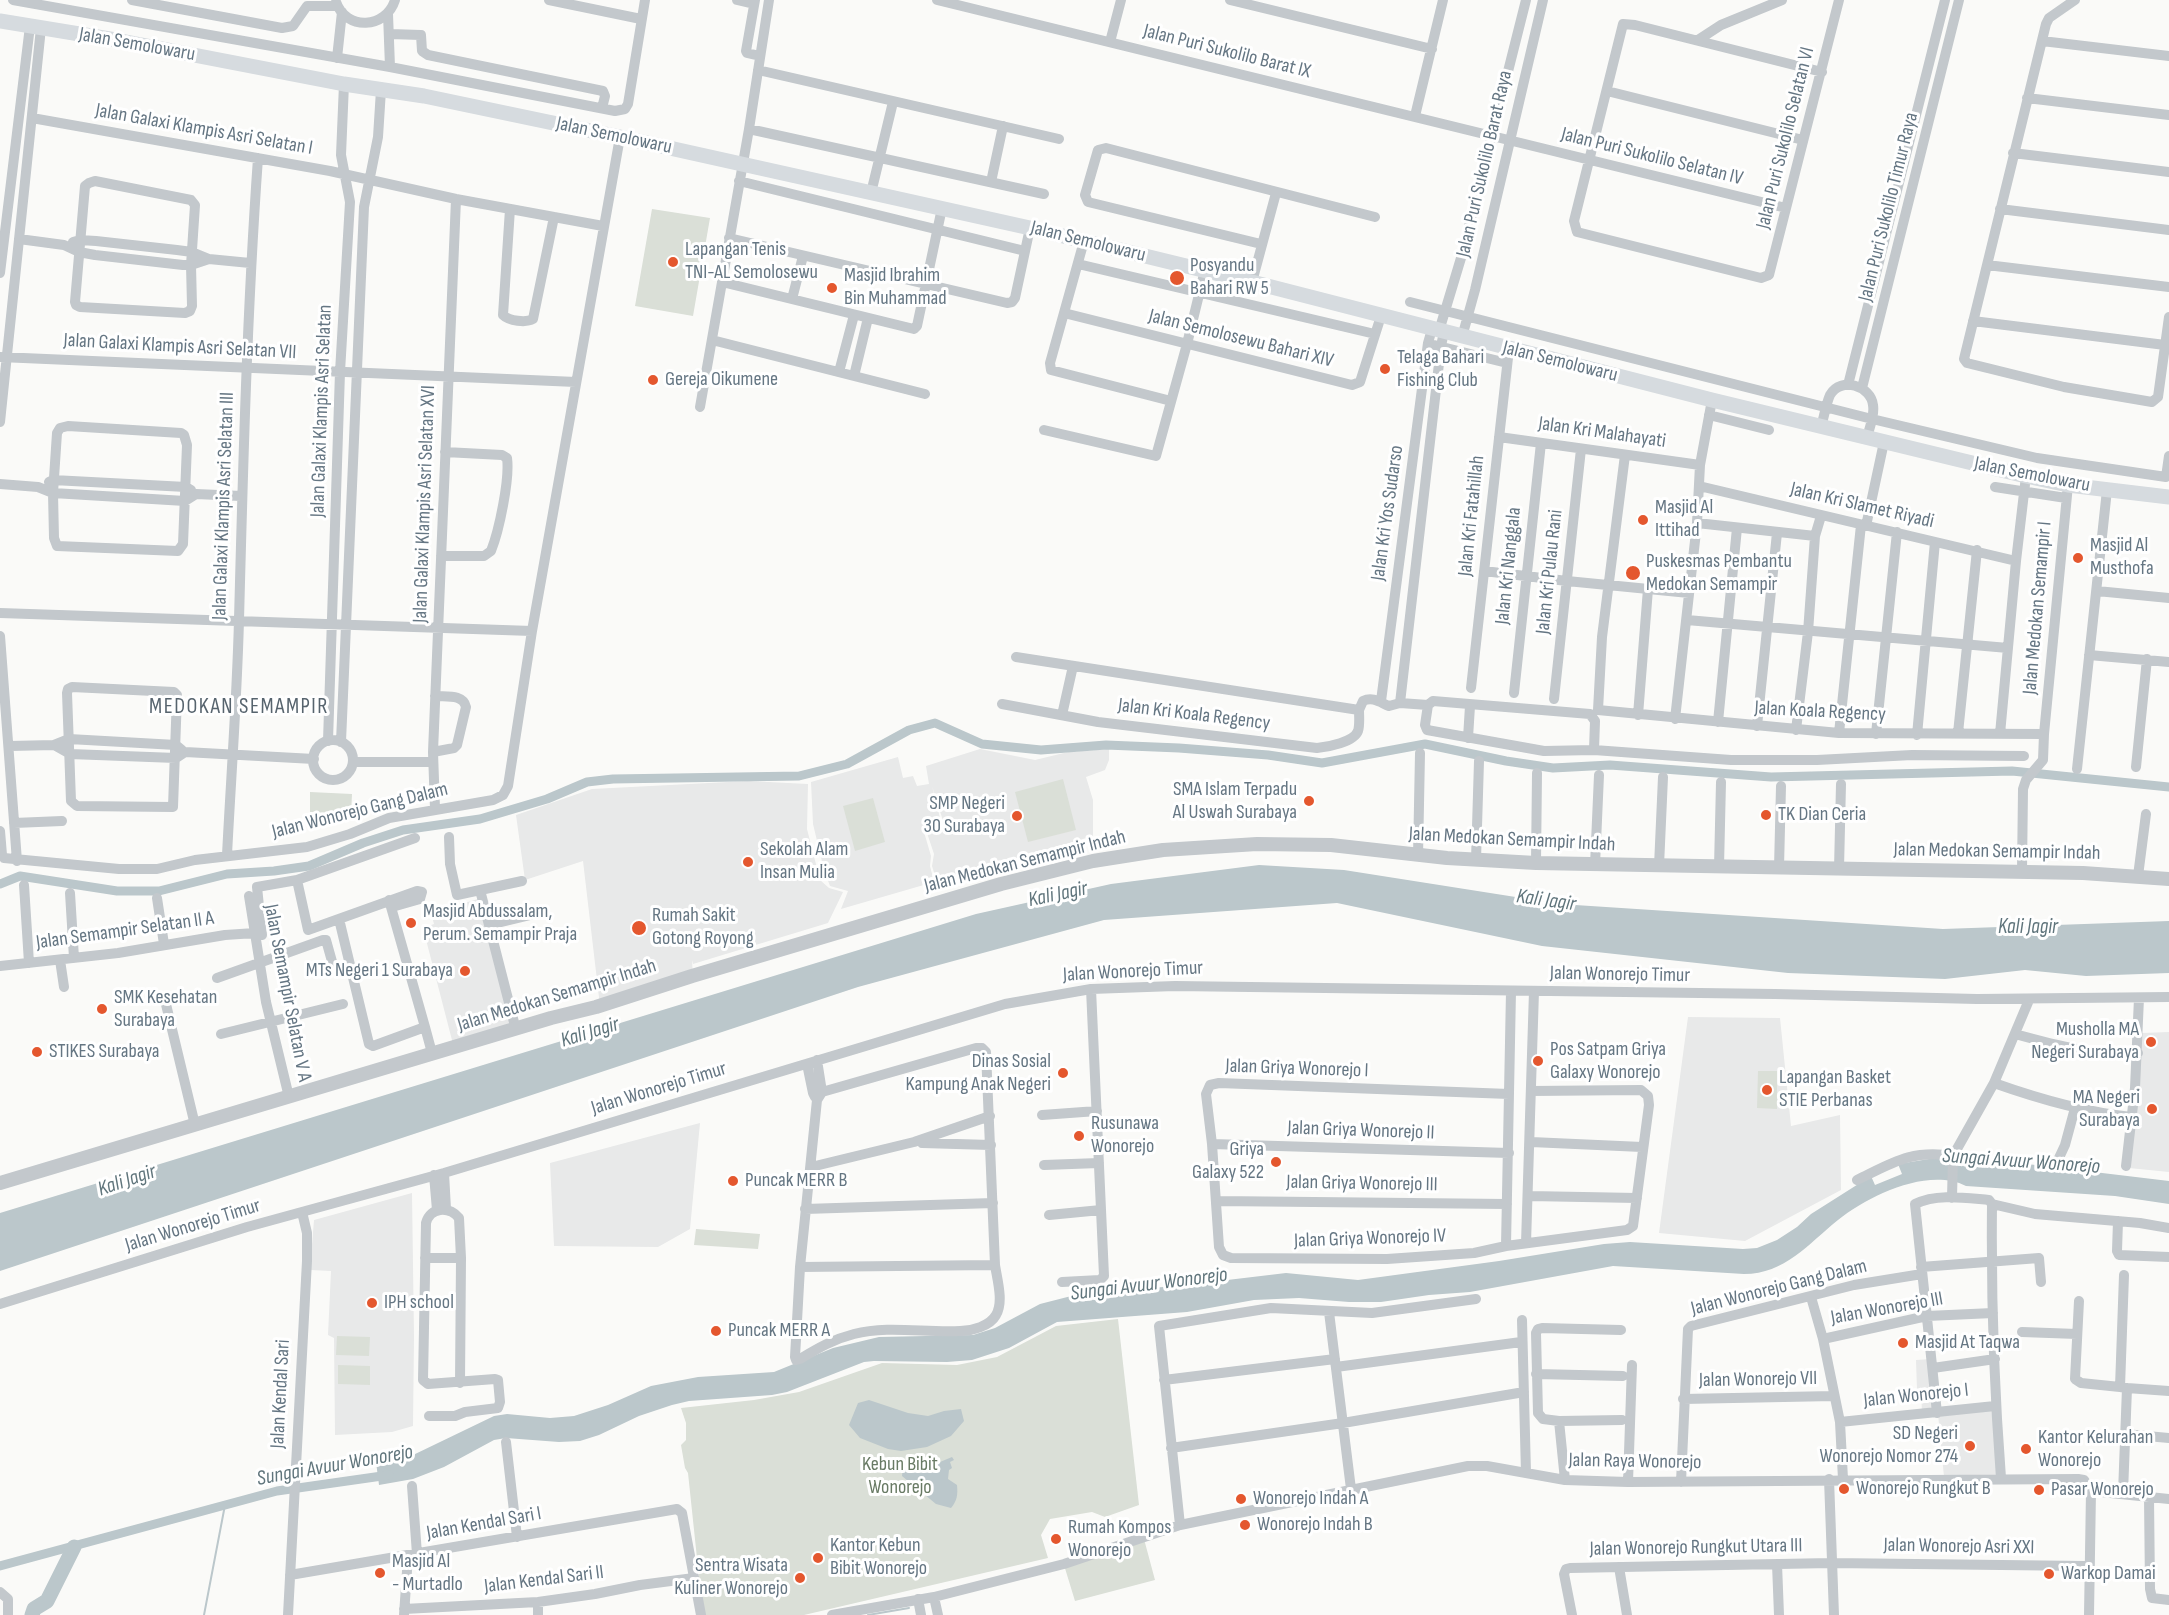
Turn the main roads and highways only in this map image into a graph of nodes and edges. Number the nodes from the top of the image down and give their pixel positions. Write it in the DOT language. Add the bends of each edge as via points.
graph roads {
  1 [pos="0,21"];
  2 [pos="2169,497"];
  1 -- 2 [label="main road, Jalan Semolowaru" via="36,27 118,30 344,84 530,106 620,137 744,156 873,186 942,208 1204,270 1254,276 1381,316 1439,329 1465,326 1508,356 1710,408 1824,416 1884,442 2026,476 2067,491 2107,490"];
}
